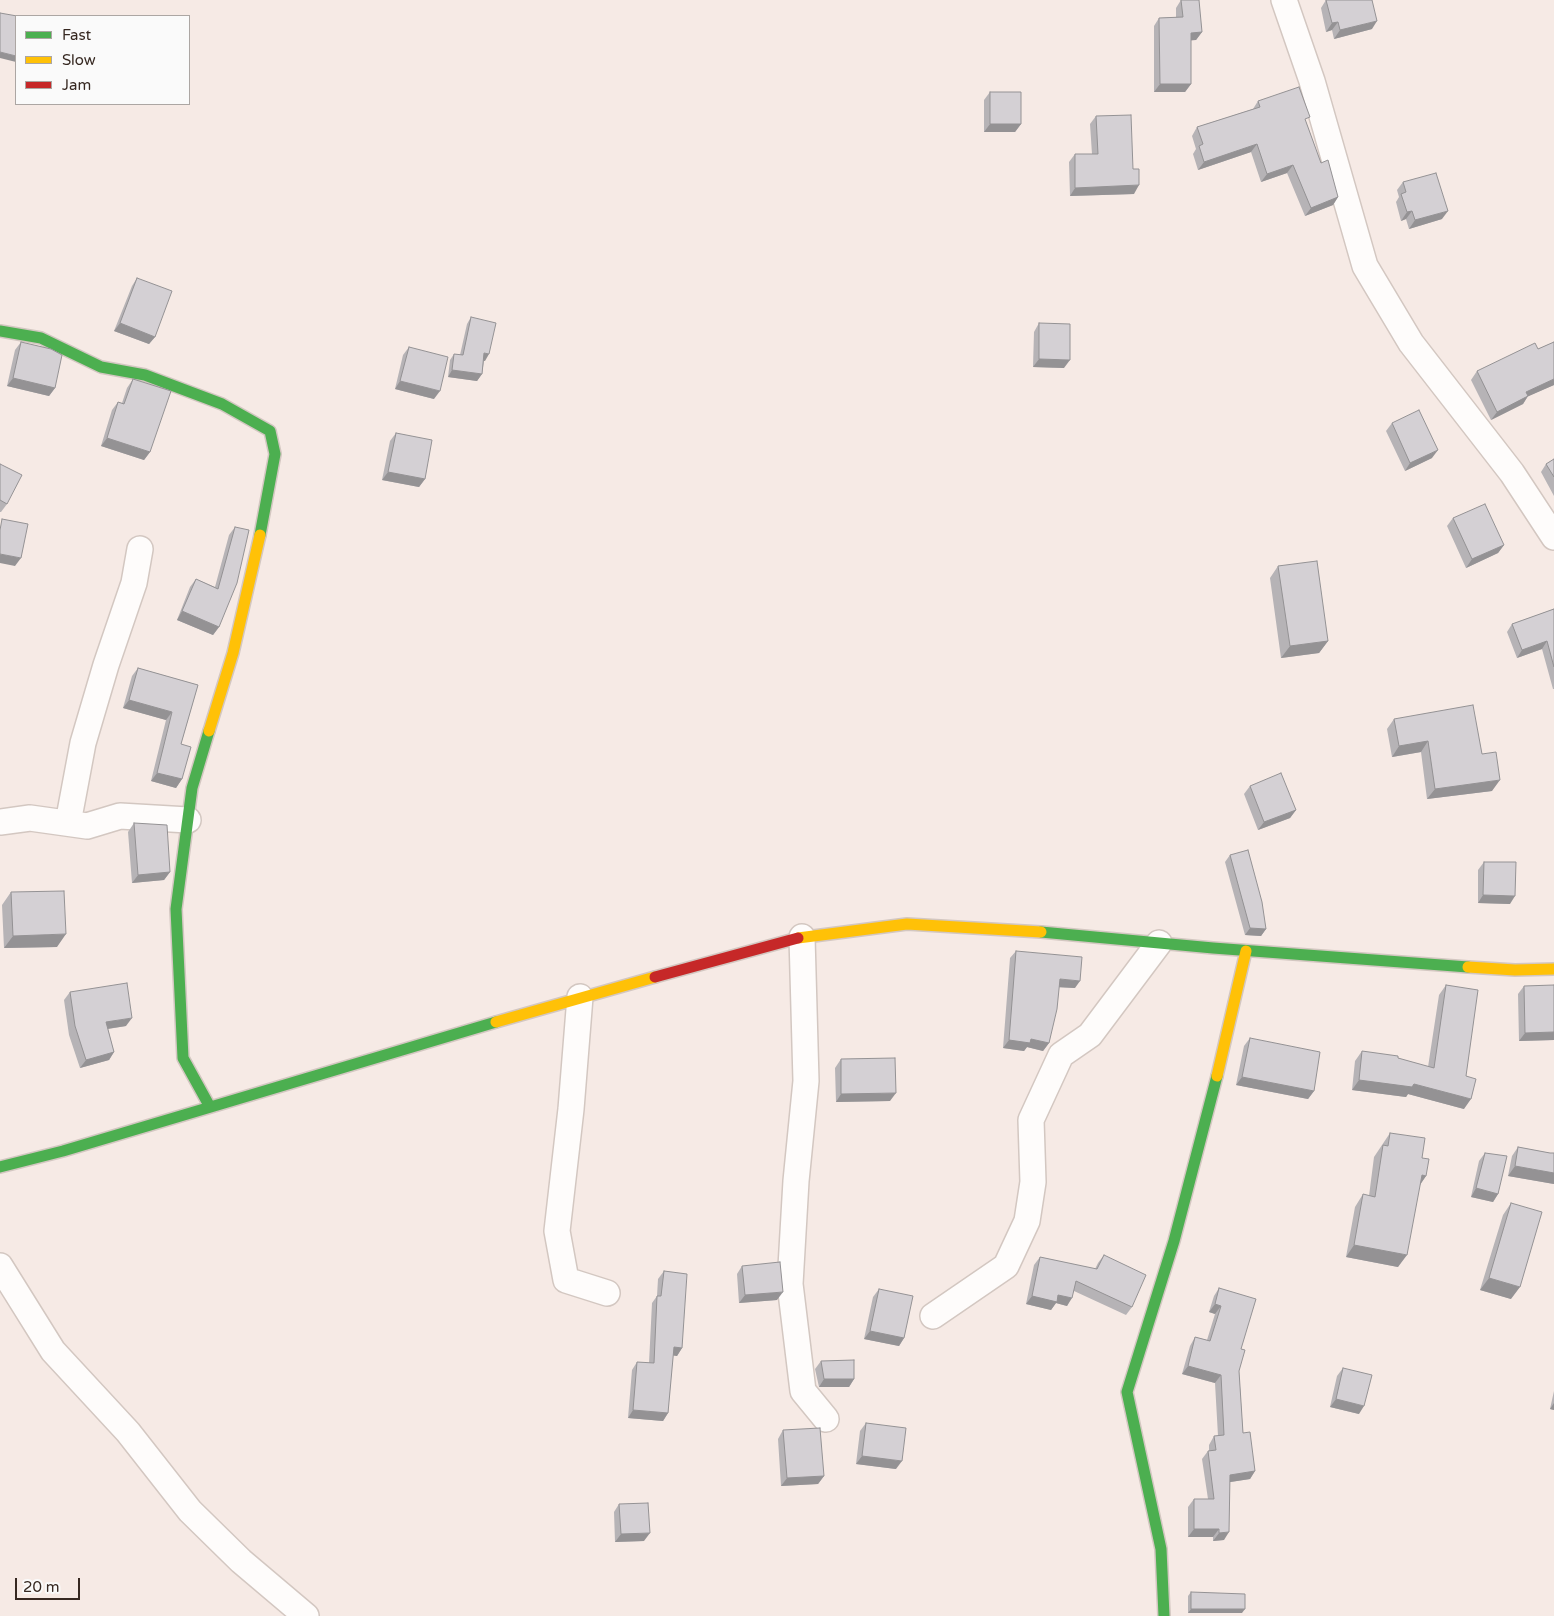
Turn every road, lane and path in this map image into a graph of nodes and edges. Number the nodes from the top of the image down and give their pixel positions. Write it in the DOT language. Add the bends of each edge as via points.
graph roads {
  1 [pos="1284,0"];
  2 [pos="0,331"];
  3 [pos="1554,536"];
  4 [pos="140,549"];
  5 [pos="188,820"];
  6 [pos="0,822"];
  7 [pos="68,824"];
  8 [pos="802,937"];
  9 [pos="1159,943"];
  10 [pos="1246,950"];
  11 [pos="1554,969"];
  12 [pos="580,997"];
  13 [pos="210,1107"];
  14 [pos="0,1167"];
  15 [pos="0,1266"];
  16 [pos="607,1293"];
  17 [pos="933,1316"];
  18 [pos="826,1419"];
  19 [pos="306,1616"];
  20 [pos="1164,1616"];
  1 -- 3 [label="street" via="1312,81 1365,266 1411,343 1512,473"];
  2 -- 5 [label="street" via="41,338 101,367 145,375 222,404 270,431 275,454 256,559 233,653 192,788"];
  4 -- 7 [label="street" via="134,583 83,743"];
  5 -- 7 [label="street" via="120,816 87,826"];
  5 -- 13 [label="street" via="176,908 184,1058"];
  6 -- 7 [label="street" via="30,818"];
  8 -- 9 [label="street" via="906,924"];
  8 -- 12 [label="street"];
  8 -- 18 [label="street" via="806,1081 790,1284 803,1391"];
  9 -- 10 [label="street"];
  9 -- 17 [label="street" via="1090,1035 1060,1055 1031,1120 1033,1182 1027,1221 1006,1266"];
  10 -- 11 [label="street" via="1515,970"];
  10 -- 20 [label="street" via="1210,1107 1174,1241 1127,1392 1160,1549"];
  12 -- 13 [label="street"];
  12 -- 16 [label="street" via="557,1232 566,1280"];
  13 -- 14 [label="street"];
  15 -- 19 [label="street" via="53,1351 128,1432 190,1511 241,1561"];
}
